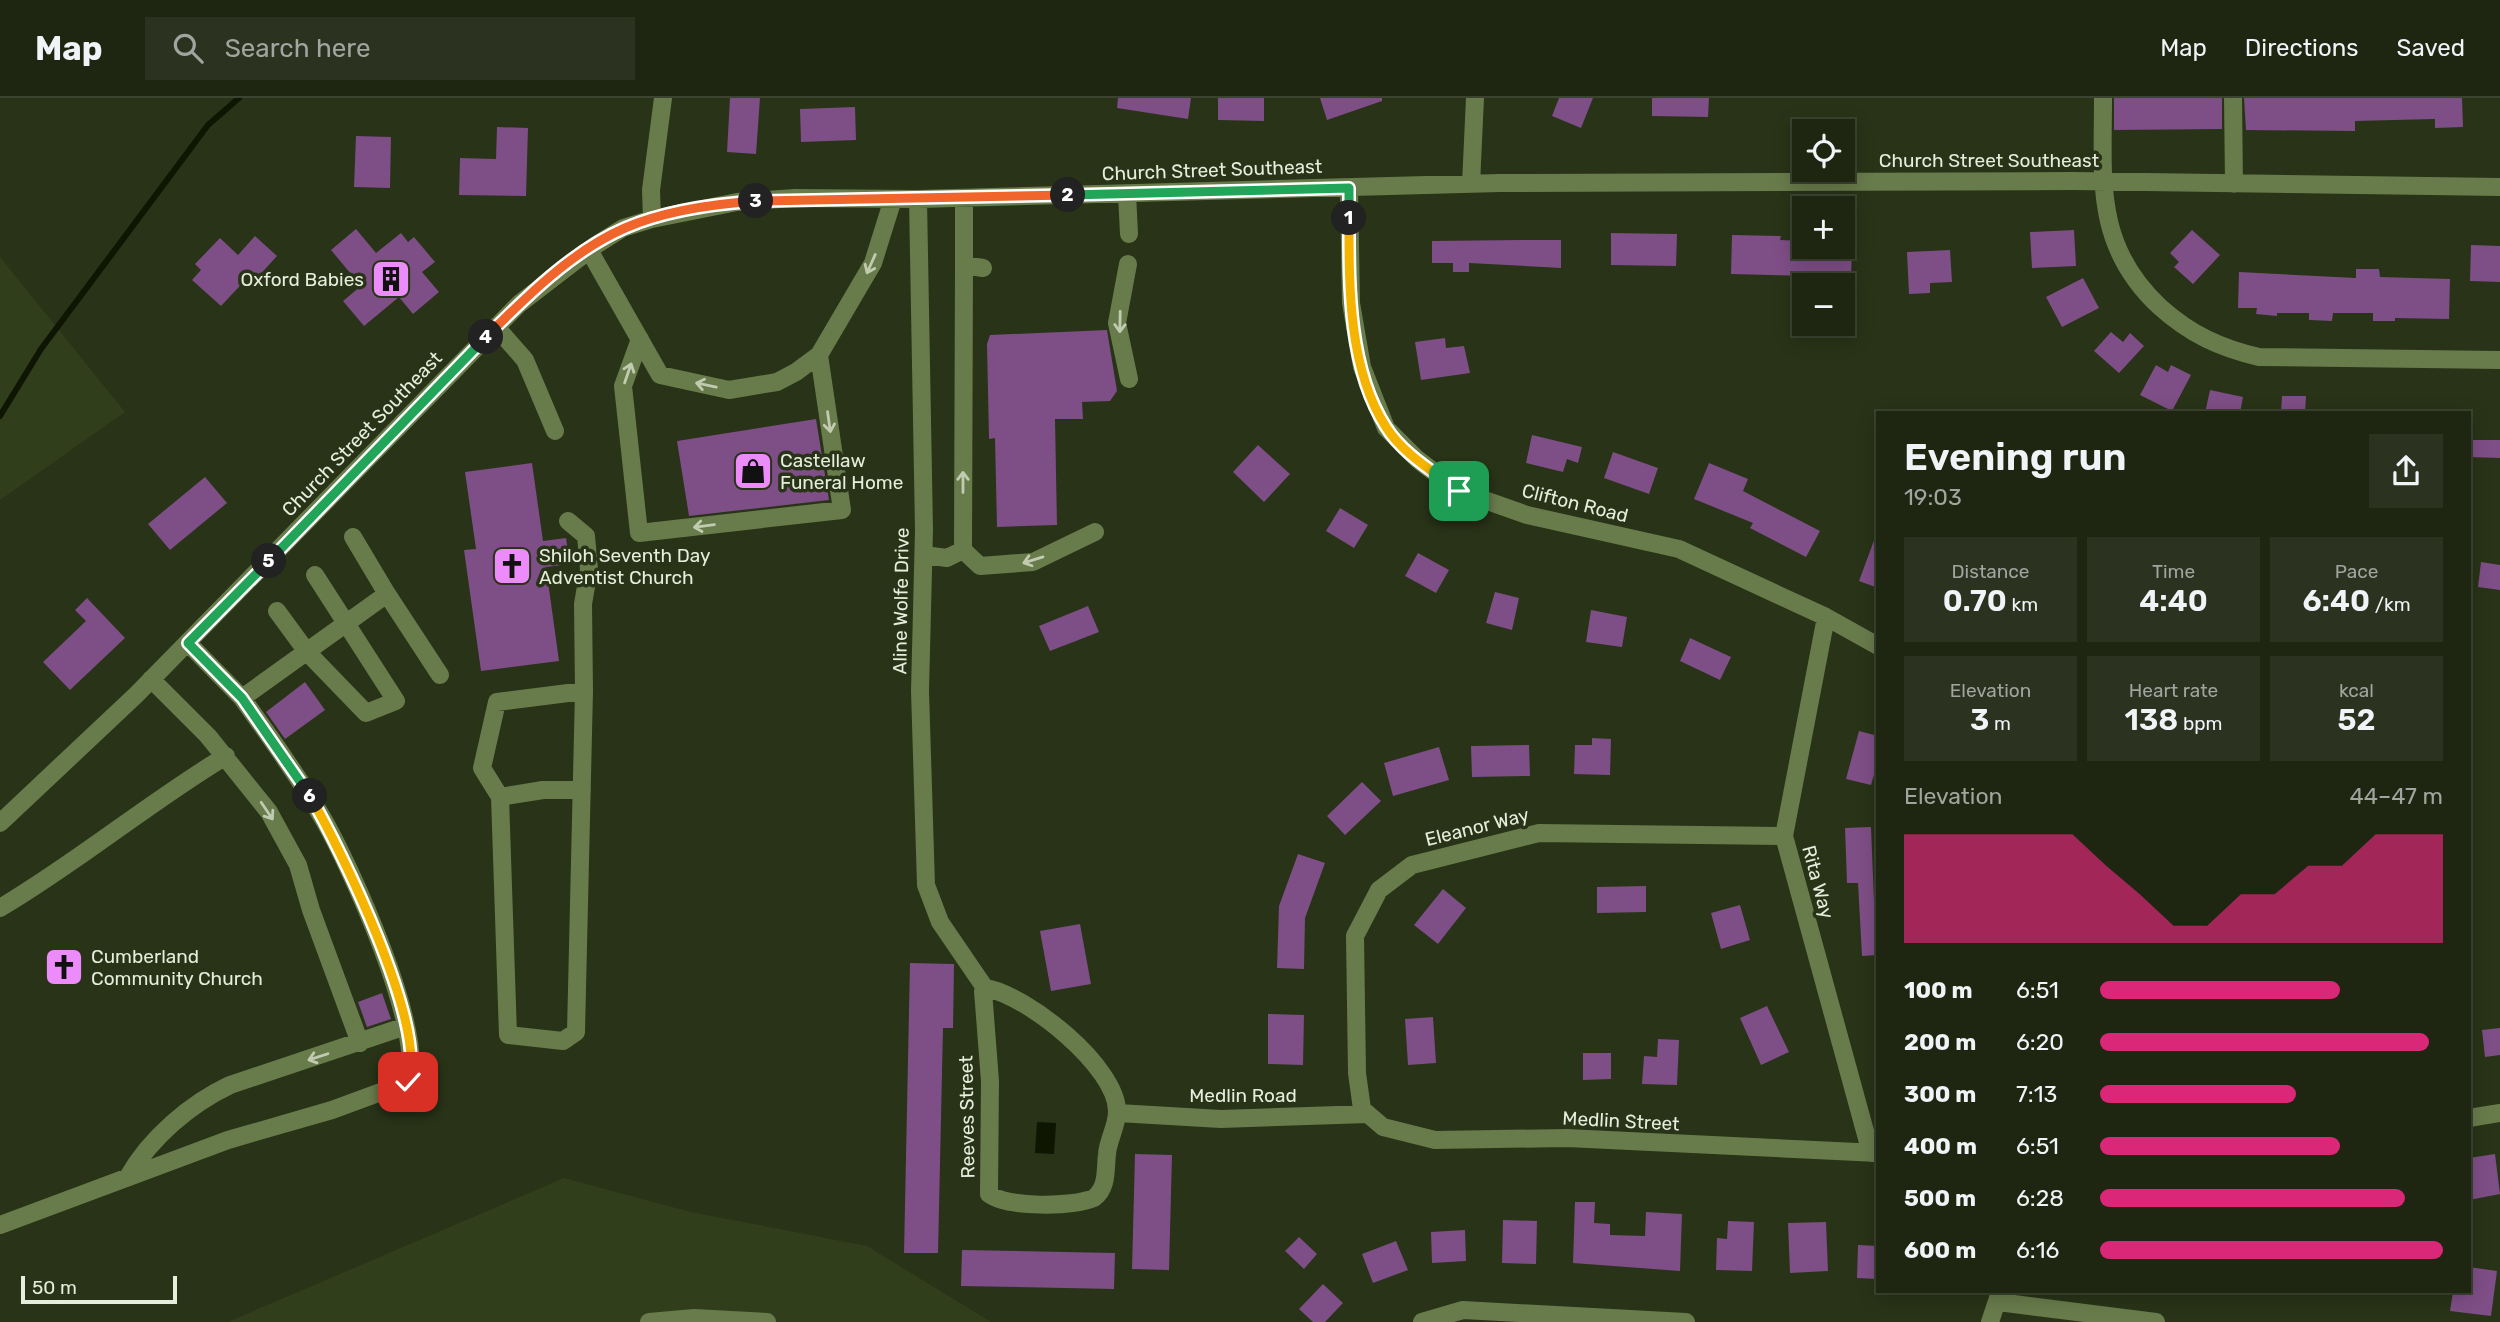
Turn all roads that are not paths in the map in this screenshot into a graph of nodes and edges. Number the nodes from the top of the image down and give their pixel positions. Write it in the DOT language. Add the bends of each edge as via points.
graph roads {
  1 [pos="663,98"];
  2 [pos="1475,98"];
  3 [pos="2103,98"];
  4 [pos="2234,98"];
  5 [pos="2103,181"];
  6 [pos="1471,184"];
  7 [pos="2234,184"];
  8 [pos="2500,187"];
  9 [pos="1349,188"];
  10 [pos="1127,194"];
  11 [pos="964,198"];
  12 [pos="894,199"];
  13 [pos="918,199"];
  14 [pos="652,219"];
  15 [pos="1129,234"];
  16 [pos="589,250"];
  17 [pos="1128,264"];
  18 [pos="964,265"];
  19 [pos="984,268"];
  20 [pos="496,327"];
  21 [pos="640,339"];
  22 [pos="819,355"];
  23 [pos="2500,360"];
  24 [pos="1129,379"];
  25 [pos="555,431"];
  26 [pos="568,521"];
  27 [pos="1095,532"];
  28 [pos="353,537"];
  29 [pos="963,550"];
  30 [pos="924,555"];
  31 [pos="315,575"];
  32 [pos="387,594"];
  33 [pos="277,611"];
  34 [pos="1826,617"];
  35 [pos="348,623"];
  36 [pos="188,643"];
  37 [pos="1876,645"];
  38 [pos="307,652"];
  39 [pos="440,674"];
  40 [pos="151,679"];
  41 [pos="584,691"];
  42 [pos="242,698"];
  43 [pos="226,757"];
  44 [pos="582,790"];
  45 [pos="500,797"];
  46 [pos="0,823"];
  47 [pos="1784,836"];
  48 [pos="0,908"];
  49 [pos="985,988"];
  50 [pos="405,1026"];
  51 [pos="360,1043"];
  52 [pos="1118,1113"];
  53 [pos="2500,1113"];
  54 [pos="1368,1114"];
  55 [pos="2471,1118"];
  56 [pos="1874,1153"];
  57 [pos="128,1177"];
  58 [pos="0,1225"];
  59 [pos="1999,1297"];
  60 [pos="649,1322"];
  61 [pos="767,1322"];
  62 [pos="1422,1322"];
  63 [pos="1686,1322"];
  64 [pos="1990,1322"];
  65 [pos="2156,1322"];
  1 -- 14 [label="street" via="651,190"];
  2 -- 6 [label="street"];
  3 -- 5 [label="street"];
  4 -- 7 [label="street"];
  5 -- 6 [label="street, Church Street Southeast"];
  5 -- 7 [label="street, Church Street Southeast"];
  5 -- 23 [label="street" via="2112,235 2123,265 2155,302 2207,341 2259,357"];
  6 -- 9 [label="street, Church Street Southeast"];
  7 -- 8 [label="street, Church Street Southeast"];
  9 -- 10 [label="street, Church Street Southeast"];
  9 -- 34 [label="street, Clifton Road" via="1351,303 1362,368 1386,428 1417,459 1459,491 1527,515 1679,549"];
  10 -- 11 [label="street, Church Street Southeast"];
  10 -- 15 [label="street"];
  11 -- 13 [label="street, Church Street Southeast"];
  11 -- 18 [label="street"];
  12 -- 13 [label="street, Church Street Southeast"];
  12 -- 14 [label="street, Church Street Southeast" via="737,202"];
  12 -- 22 [label="street, one-way" via="873,263"];
  13 -- 30 [label="street, Aline Wolfe Drive"];
  14 -- 16 [label="street, Church Street Southeast" via="623,229"];
  16 -- 20 [label="street, Church Street Southeast"];
  16 -- 21 [label="street"];
  17 -- 24 [label="street, one-way" via="1117,323"];
  18 -- 19 [label="street"];
  29 -- 18 [label="street, one-way"];
  20 -- 25 [label="street" via="525,360"];
  20 -- 36 [label="street, Church Street Southeast"];
  22 -- 21 [label="street, one-way" via="777,382 729,390 660,375"];
  22 -- 21 [label="street, one-way" via="842,510 639,533 623,387"];
  26 -- 41 [label="street" via="586,536"];
  27 -- 29 [label="street, one-way" via="1033,562 980,566"];
  28 -- 32 [label="street"];
  29 -- 30 [label="street" via="947,558"];
  30 -- 49 [label="street, Aline Wolfe Drive" via="920,691 926,885 940,922"];
  31 -- 35 [label="street"];
  32 -- 35 [label="street"];
  32 -- 39 [label="street"];
  33 -- 38 [label="street"];
  34 -- 37 [label="street, Clifton Road"];
  34 -- 47 [label="street, Rita Way"];
  35 -- 38 [label="street"];
  35 -- 38 [label="street" via="396,701 366,713"];
  36 -- 40 [label="street, Church Street Southeast"];
  36 -- 42 [label="street"];
  38 -- 42 [label="street"];
  40 -- 43 [label="street"];
  40 -- 46 [label="street, Church Street Southeast"];
  41 -- 44 [label="street"];
  41 -- 45 [label="street" via="497,702 482,768"];
  42 -- 50 [label="street" via="300,780 350,873 394,978"];
  43 -- 48 [label="street" via="175,786"];
  43 -- 51 [label="street, one-way" via="269,812 298,865"];
  44 -- 45 [label="street"];
  44 -- 45 [label="street" via="576,1032 563,1041 508,1035"];
  47 -- 54 [label="street, Eleanor Way" via="1539,832 1412,865 1379,890 1355,936 1357,1073 1362,1109"];
  47 -- 56 [label="street, Rita Way"];
  49 -- 52 [label="street" via="1009,996 1076,1044 1103,1076"];
  49 -- 52 [label="street, Reeves Street" via="989,1194 1011,1203 1070,1203 1094,1198 1104,1184 1108,1141"];
  50 -- 51 [label="street"];
  50 -- 57 [label="street" via="411,1047 408,1082"];
  51 -- 57 [label="street, one-way" via="230,1084 212,1094 153,1141"];
  52 -- 54 [label="street, Medlin Road" via="1221,1119"];
  53 -- 55 [label="street"];
  54 -- 56 [label="street, Medlin Street" via="1382,1127 1435,1140 1567,1138"];
  57 -- 58 [label="street"];
  59 -- 64 [label="street"];
  59 -- 65 [label="street"];
  60 -- 61 [label="street" via="694,1318"];
  62 -- 63 [label="street" via="1463,1310"];
}
